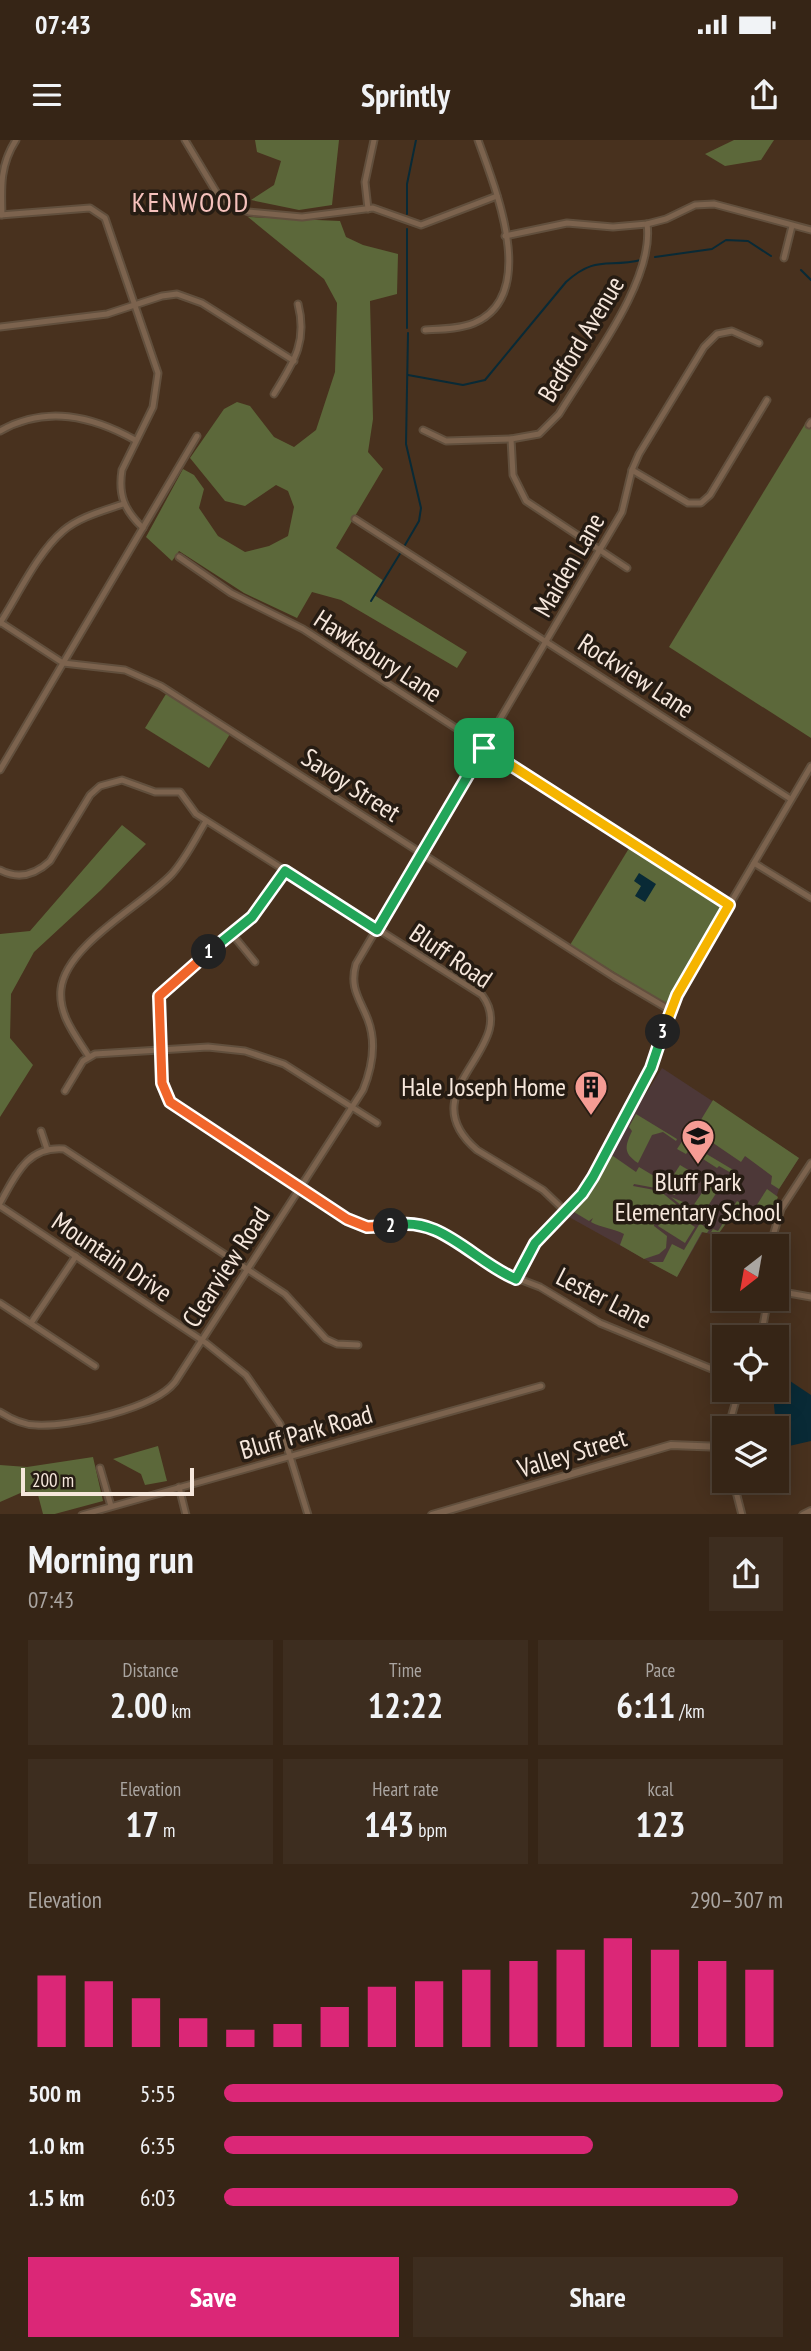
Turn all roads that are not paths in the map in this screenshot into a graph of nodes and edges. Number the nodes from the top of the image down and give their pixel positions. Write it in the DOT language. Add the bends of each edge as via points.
graph roads {
  1 [pos="16,140"];
  2 [pos="185,140"];
  3 [pos="374,140"];
  4 [pos="478,140"];
  5 [pos="497,196"];
  6 [pos="368,209"];
  7 [pos="1,215"];
  8 [pos="647,224"];
  9 [pos="792,226"];
  10 [pos="811,230"];
  11 [pos="505,236"];
  12 [pos="784,258"];
  13 [pos="298,304"];
  14 [pos="135,306"];
  15 [pos="0,327"];
  16 [pos="425,330"];
  17 [pos="759,343"];
  18 [pos="294,361"];
  19 [pos="274,394"];
  20 [pos="767,400"];
  21 [pos="423,430"];
  22 [pos="0,431"];
  23 [pos="197,436"];
  24 [pos="511,439"];
  25 [pos="135,440"];
  26 [pos="632,470"];
  27 [pos="123,503"];
  28 [pos="355,519"];
  29 [pos="143,527"];
  30 [pos="600,551"];
  31 [pos="179,557"];
  32 [pos="627,568"];
  33 [pos="0,623"];
  34 [pos="547,641"];
  35 [pos="63,663"];
  36 [pos="484,748"];
  37 [pos="811,766"];
  38 [pos="0,770"];
  39 [pos="789,798"];
  40 [pos="206,821"];
  41 [pos="421,853"];
  42 [pos="754,863"];
  43 [pos="0,870"];
  44 [pos="285,871"];
  45 [pos="811,898"];
  46 [pos="729,905"];
  47 [pos="377,930"];
  48 [pos="232,934"];
  49 [pos="255,962"];
  50 [pos="670,1010"];
  51 [pos="160,1049"];
  52 [pos="89,1057"];
  53 [pos="65,1091"];
  54 [pos="352,1107"];
  55 [pos="377,1123"];
  56 [pos="41,1131"];
  57 [pos="47,1149"];
  58 [pos="811,1163"];
  59 [pos="300,1188"];
  60 [pos="0,1204"];
  61 [pos="564,1210"];
  62 [pos="774,1234"];
  63 [pos="76,1256"];
  64 [pos="248,1269"];
  65 [pos="516,1279"];
  66 [pos="789,1294"];
  67 [pos="811,1297"];
  68 [pos="0,1303"];
  69 [pos="31,1323"];
  70 [pos="202,1340"];
  71 [pos="358,1346"];
  72 [pos="95,1366"];
  73 [pos="712,1369"];
  74 [pos="541,1386"];
  75 [pos="0,1412"];
  76 [pos="712,1447"];
  77 [pos="292,1457"];
  78 [pos="100,1468"];
  79 [pos="179,1488"];
  80 [pos="736,1493"];
  81 [pos="111,1506"];
  82 [pos="811,1511"];
  83 [pos="82,1514"];
  84 [pos="186,1514"];
  85 [pos="308,1514"];
  86 [pos="432,1514"];
  87 [pos="742,1514"];
  88 [pos="803,1514"];
  1 -- 7 [label="street" via="4,159"];
  2 -- 6 [label="street" via="213,189 239,209 302,217"];
  3 -- 6 [label="street" via="365,182"];
  4 -- 5 [label="street"];
  5 -- 6 [label="street" via="421,225"];
  5 -- 11 [label="street"];
  7 -- 14 [label="street" via="90,208 100,212"];
  8 -- 9 [label="street" via="695,205 714,204"];
  8 -- 11 [label="street" via="613,228 567,223"];
  8 -- 24 [label="street, Bedford Avenue" via="650,242 639,282 559,414 539,433"];
  9 -- 10 [label="street"];
  9 -- 12 [label="street"];
  11 -- 16 [label="street" via="508,279 496,307 465,326"];
  13 -- 18 [label="street" via="303,337"];
  14 -- 15 [label="street" via="97,316"];
  14 -- 18 [label="street" via="170,295 194,298"];
  14 -- 25 [label="street" via="155,362 158,386 153,407"];
  17 -- 26 [label="street, Maiden Lane" via="732,331 713,337"];
  18 -- 19 [label="street"];
  20 -- 26 [label="street" via="701,503 688,503"];
  21 -- 24 [label="street, Bedford Avenue" via="446,441"];
  22 -- 25 [label="street" via="37,418 76,416"];
  23 -- 29 [label="street"];
  24 -- 30 [label="street" via="513,475 526,500"];
  25 -- 27 [label="street" via="121,470"];
  26 -- 30 [label="street, Maiden Lane" via="622,512"];
  27 -- 29 [label="street"];
  27 -- 33 [label="street" via="62,531"];
  28 -- 34 [label="street, Rockview Lane"];
  29 -- 35 [label="street"];
  30 -- 32 [label="street"];
  30 -- 34 [label="street, Maiden Lane"];
  31 -- 36 [label="street, Hawksbury Lane" via="231,593 303,629"];
  33 -- 35 [label="street, Savoy Street"];
  34 -- 36 [label="street, Maiden Lane"];
  34 -- 39 [label="street, Rockview Lane"];
  35 -- 38 [label="street"];
  35 -- 41 [label="street, Savoy Street" via="115,668 148,678"];
  36 -- 41 [label="street, Maiden Lane"];
  36 -- 46 [label="street, Hawksbury Lane"];
  37 -- 39 [label="street"];
  39 -- 42 [label="street"];
  40 -- 43 [label="street, Bluff Road" via="180,792 155,792 114,780 90,795 42,869 20,876"];
  40 -- 44 [label="street, Bluff Road"];
  40 -- 52 [label="street" via="169,877 80,951 68,967 61,1001 68,1025"];
  41 -- 47 [label="street, Maiden Lane"];
  41 -- 50 [label="street, Savoy Street"];
  42 -- 45 [label="street"];
  42 -- 46 [label="street"];
  44 -- 47 [label="street, Bluff Road"];
  44 -- 48 [label="street, Lester Lane" via="258,910"];
  46 -- 50 [label="street"];
  47 -- 54 [label="street, Clearview Road" via="353,972 353,989 369,1022 373,1046 368,1077"];
  47 -- 61 [label="street, Bluff Road" via="482,995 489,1004 491,1033 457,1088 453,1104 457,1120 478,1150 543,1190"];
  48 -- 49 [label="street"];
  48 -- 51 [label="street, Lester Lane" via="162,992 158,1004"];
  50 -- 61 [label="street" via="651,1068 593,1177"];
  51 -- 52 [label="street"];
  51 -- 54 [label="street" via="227,1048 265,1057"];
  51 -- 59 [label="street, Lester Lane" via="162,1083 170,1102"];
  52 -- 53 [label="street"];
  54 -- 55 [label="street"];
  54 -- 59 [label="street, Clearview Road"];
  56 -- 57 [label="street"];
  57 -- 60 [label="street" via="24,1162"];
  57 -- 64 [label="street" via="73,1153"];
  58 -- 62 [label="street" via="781,1209"];
  59 -- 64 [label="street, Clearview Road"];
  59 -- 65 [label="street, Lester Lane" via="367,1227 424,1224"];
  60 -- 63 [label="street, Mountain Drive"];
  61 -- 65 [label="street" via="535,1243"];
  63 -- 69 [label="street"];
  63 -- 70 [label="street, Mountain Drive"];
  64 -- 70 [label="street, Clearview Road"];
  64 -- 71 [label="street" via="293,1301 326,1339"];
  65 -- 73 [label="street, Lester Lane" via="540,1287 600,1323"];
  66 -- 67 [label="street"];
  68 -- 69 [label="street"];
  69 -- 72 [label="street"];
  70 -- 75 [label="street, Clearview Road" via="171,1387 144,1405 37,1425"];
  70 -- 77 [label="street, Mountain Drive" via="237,1366 261,1392"];
  74 -- 77 [label="street, Bluff Park Road"];
  76 -- 86 [label="street, Valley Street" via="671,1445"];
  77 -- 79 [label="street, Bluff Park Road"];
  77 -- 85 [label="street, Mountain Drive"];
  78 -- 81 [label="street"];
  79 -- 81 [label="street, Bluff Park Road"];
  79 -- 84 [label="street"];
  80 -- 87 [label="street"];
  81 -- 83 [label="street, Bluff Park Road"];
  82 -- 88 [label="street"];
}
